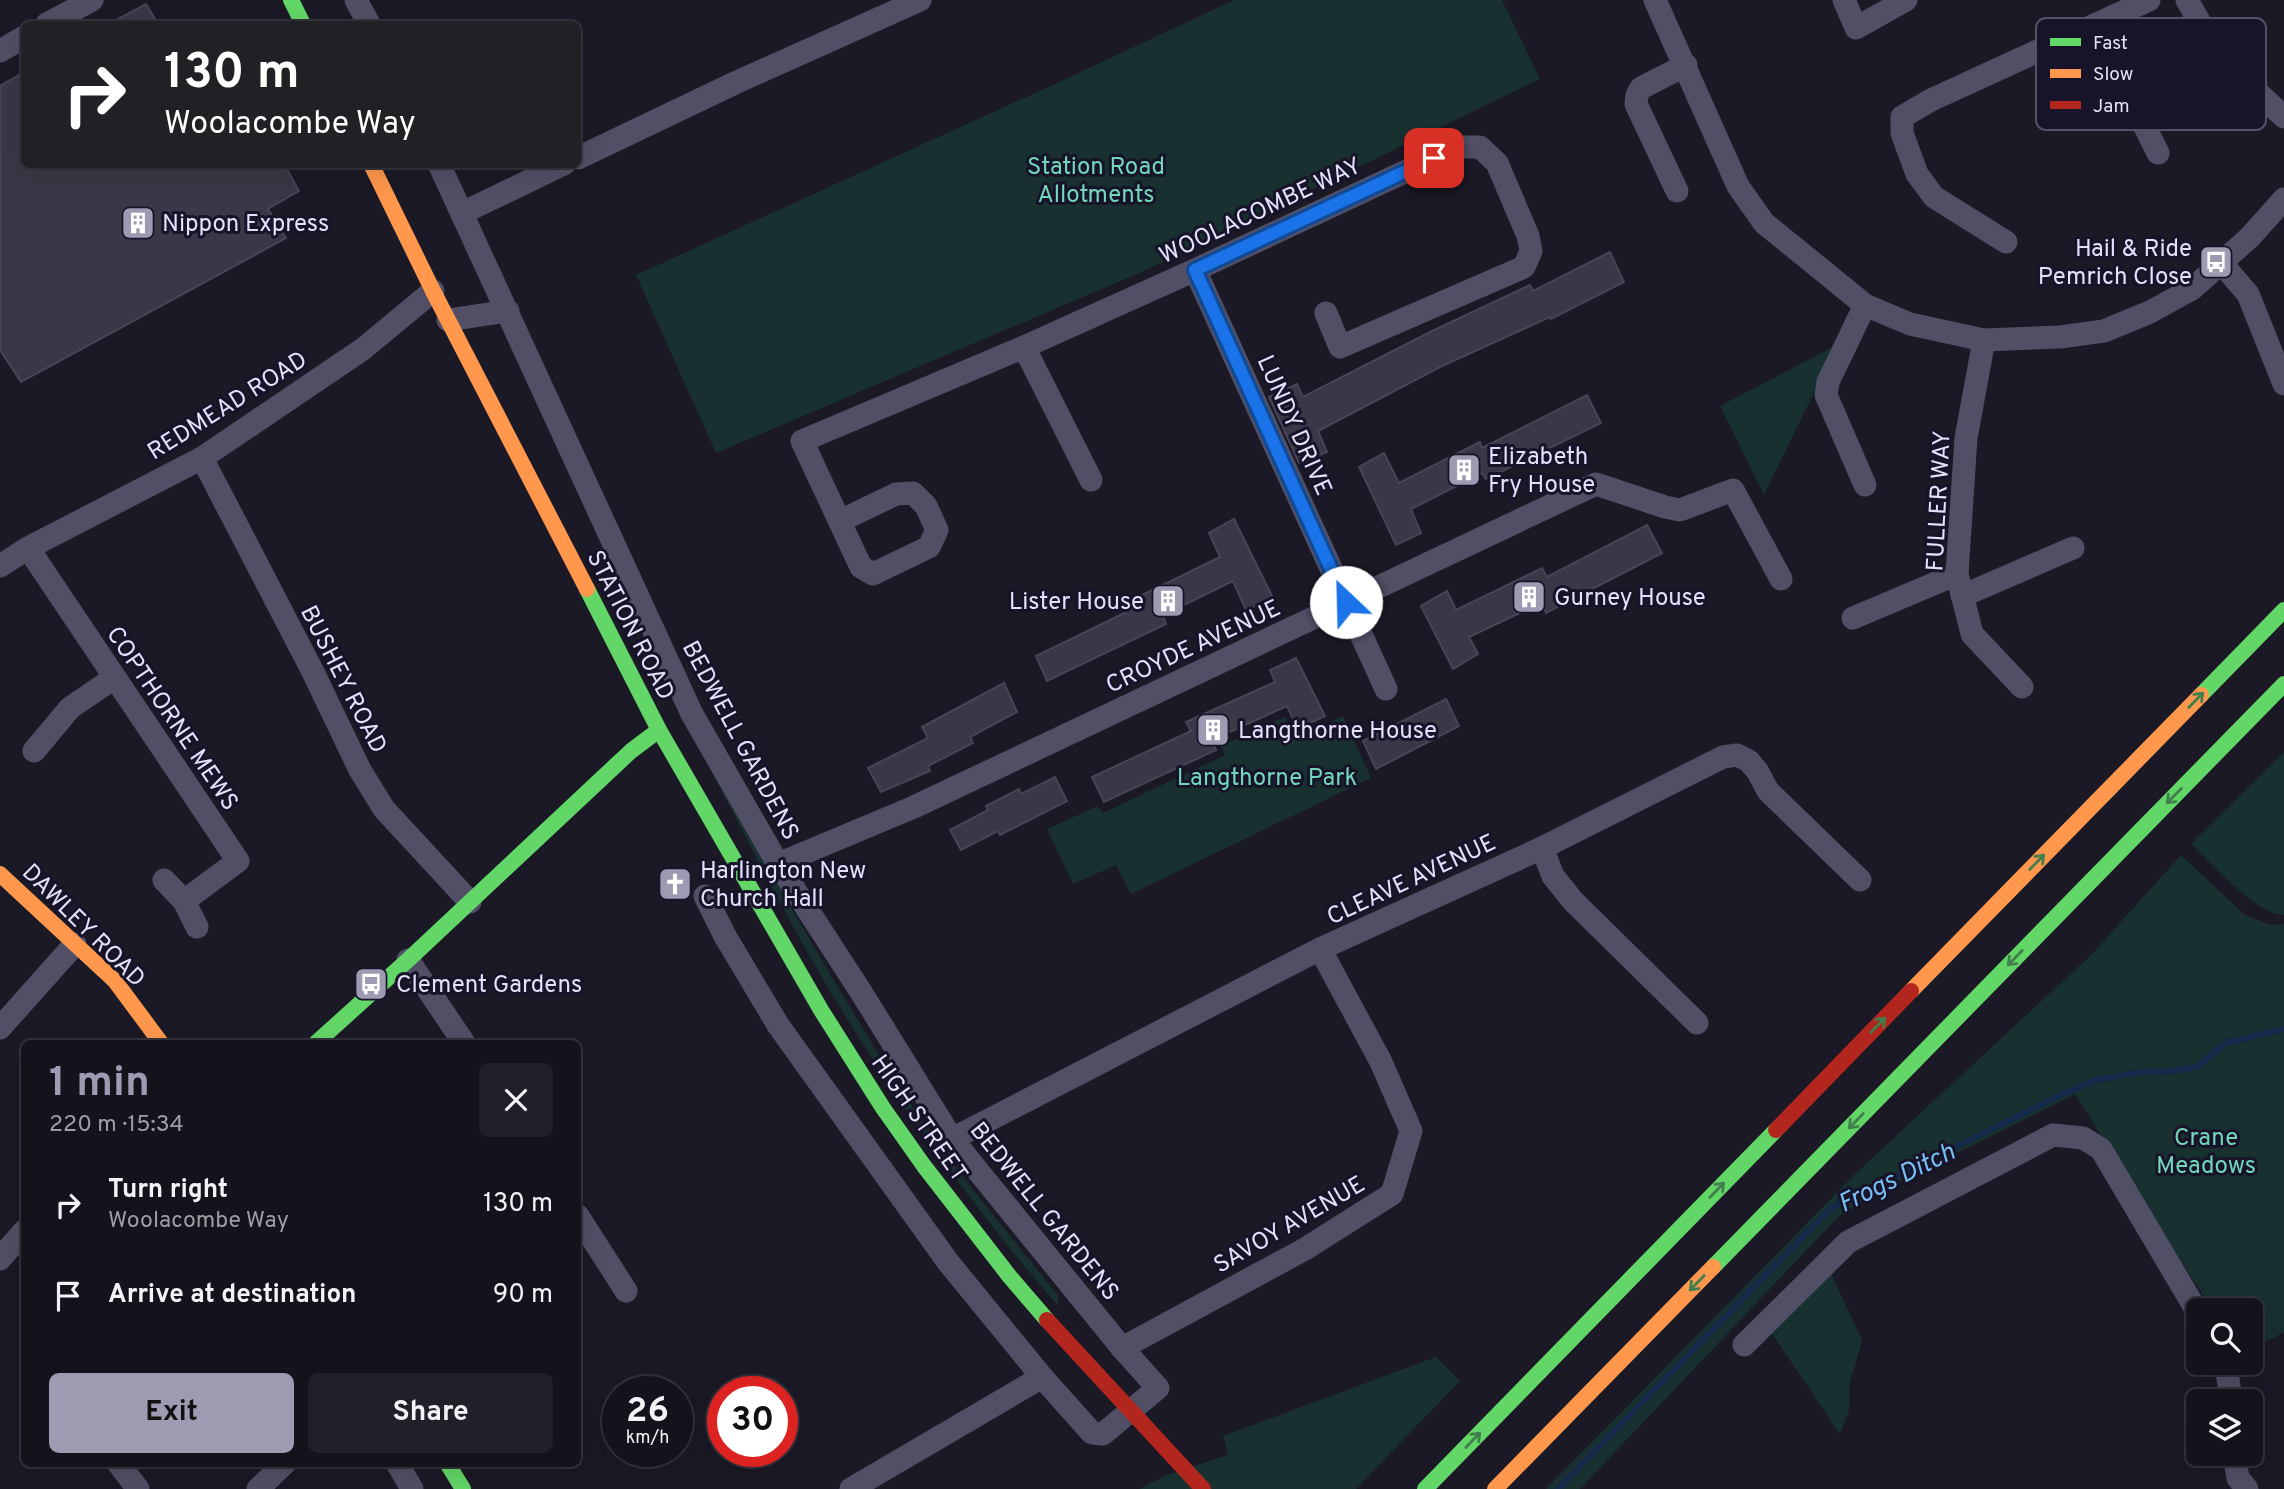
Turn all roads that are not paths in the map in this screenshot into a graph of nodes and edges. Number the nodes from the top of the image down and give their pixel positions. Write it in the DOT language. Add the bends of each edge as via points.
graph roads {
  1 [pos="92,0"];
  2 [pos="291,0"];
  3 [pos="356,0"];
  4 [pos="920,0"];
  5 [pos="1655,0"];
  6 [pos="1844,0"];
  7 [pos="1906,0"];
  8 [pos="2149,0"];
  9 [pos="2187,0"];
  10 [pos="2109,18"];
  11 [pos="2197,18"];
  12 [pos="53,21"];
  13 [pos="302,21"];
  14 [pos="367,21"];
  15 [pos="21,39"];
  16 [pos="0,51"];
  17 [pos="2036,52"];
  18 [pos="1686,65"];
  19 [pos="2266,100"];
  20 [pos="2284,117"];
  21 [pos="2146,130"];
  22 [pos="2158,153"];
  23 [pos="581,157"];
  24 [pos="373,168"];
  25 [pos="441,168"];
  26 [pos="556,168"];
  27 [pos="1677,191"];
  28 [pos="2284,199"];
  29 [pos="462,213"];
  30 [pos="2006,243"];
  31 [pos="2222,264"];
  32 [pos="1195,270"];
  33 [pos="433,291"];
  34 [pos="1866,305"];
  35 [pos="508,311"];
  36 [pos="1326,313"];
  37 [pos="448,320"];
  38 [pos="1984,340"];
  39 [pos="1024,347"];
  40 [pos="2284,384"];
  41 [pos="202,458"];
  42 [pos="1091,480"];
  43 [pos="1865,485"];
  44 [pos="840,521"];
  45 [pos="28,548"];
  46 [pos="2073,548"];
  47 [pos="0,566"];
  48 [pos="1781,579"];
  49 [pos="1959,585"];
  50 [pos="1346,602"];
  51 [pos="2284,610"];
  52 [pos="1853,618"];
  53 [pos="114,678"];
  54 [pos="2284,684"];
  55 [pos="2022,687"];
  56 [pos="1386,689"];
  57 [pos="659,730"];
  58 [pos="34,751"];
  59 [pos="1542,848"];
  60 [pos="778,864"];
  61 [pos="0,874"];
  62 [pos="164,880"];
  63 [pos="1860,880"];
  64 [pos="705,896"];
  65 [pos="184,901"];
  66 [pos="470,902"];
  67 [pos="197,927"];
  68 [pos="75,944"];
  69 [pos="1320,949"];
  70 [pos="408,960"];
  71 [pos="1697,1023"];
  72 [pos="0,1028"];
  73 [pos="158,1040"];
  74 [pos="319,1040"];
  75 [pos="462,1040"];
  76 [pos="952,1139"];
  77 [pos="581,1221"];
  78 [pos="21,1234"];
  79 [pos="0,1259"];
  80 [pos="626,1291"];
  81 [pos="2189,1298"];
  82 [pos="1744,1345"];
  83 [pos="1122,1348"];
  84 [pos="1042,1377"];
  85 [pos="2236,1466"];
  86 [pos="121,1467"];
  87 [pos="281,1467"];
  88 [pos="399,1467"];
  89 [pos="449,1467"];
  90 [pos="138,1489"];
  91 [pos="258,1489"];
  92 [pos="412,1489"];
  93 [pos="463,1489"];
  94 [pos="851,1489"];
  95 [pos="1203,1489"];
  96 [pos="1425,1489"];
  97 [pos="1495,1489"];
  98 [pos="2247,1489"];
  1 -- 12 [label="street"];
  2 -- 13 [label="main road"];
  3 -- 14 [label="street"];
  4 -- 23 [label="street"];
  5 -- 18 [label="street"];
  6 -- 7 [label="street" via="1856,28"];
  8 -- 10 [label="street"];
  9 -- 11 [label="street"];
  15 -- 16 [label="street"];
  17 -- 30 [label="street" via="1902,117 1902,133 1917,174 1934,197"];
  18 -- 27 [label="street" via="1642,88 1636,104"];
  18 -- 34 [label="street" via="1738,186 1764,223"];
  19 -- 20 [label="street"];
  21 -- 22 [label="street"];
  24 -- 33 [label="main road, STATION ROAD"];
  25 -- 29 [label="street, BEDWELL GARDENS"];
  26 -- 29 [label="street"];
  28 -- 31 [label="street"];
  29 -- 35 [label="street, BEDWELL GARDENS"];
  31 -- 38 [label="street" via="2192,289 2104,331"];
  31 -- 40 [label="street" via="2248,295"];
  32 -- 36 [label="street, WOOLACOMBE WAY" via="1458,147 1480,147 1488,153 1497,163 1528,236 1531,251 1524,267 1340,347"];
  32 -- 39 [label="street, WOOLACOMBE WAY"];
  32 -- 50 [label="street, LUNDY DRIVE"];
  33 -- 37 [label="main road, STATION ROAD"];
  33 -- 41 [label="street, REDMEAD ROAD" via="363,349"];
  34 -- 38 [label="street" via="1910,324"];
  34 -- 43 [label="street" via="1826,395"];
  35 -- 37 [label="street"];
  35 -- 60 [label="street, BEDWELL GARDENS" via="692,714"];
  37 -- 57 [label="main road, STATION ROAD"];
  38 -- 49 [label="street, FULLER WAY" via="1966,438"];
  39 -- 42 [label="street"];
  39 -- 44 [label="street, WOOLACOMBE WAY" via="802,441"];
  41 -- 45 [label="street, REDMEAD ROAD"];
  41 -- 66 [label="street, BUSHEY ROAD" via="384,810"];
  45 -- 47 [label="street, REDMEAD ROAD"];
  45 -- 53 [label="street, COPTHORNE MEWS"];
  46 -- 49 [label="street"];
  48 -- 50 [label="street, CROYDE AVENUE" via="1733,490 1681,510 1596,484"];
  49 -- 52 [label="street"];
  49 -- 55 [label="street, FULLER WAY" via="1972,634"];
  50 -- 56 [label="street, LUNDY DRIVE"];
  50 -- 60 [label="street, CROYDE AVENUE" via="915,807"];
  96 -- 51 [label="main road, one-way"];
  53 -- 58 [label="street" via="70,708"];
  53 -- 65 [label="street, COPTHORNE MEWS" via="238,861"];
  54 -- 97 [label="main road, one-way"];
  57 -- 66 [label="main road, STATION ROAD"];
  57 -- 95 [label="main road, HIGH STREET, bridge" via="883,1108 972,1230 1047,1320"];
  59 -- 63 [label="street, CLEAVE AVENUE" via="1723,757 1737,755 1749,761 1768,791"];
  59 -- 69 [label="street, CLEAVE AVENUE"];
  59 -- 71 [label="street" via="1553,876 1573,901"];
  60 -- 76 [label="street, BEDWELL GARDENS"];
  61 -- 68 [label="main road, DAWLEY ROAD"];
  62 -- 65 [label="street"];
  64 -- 84 [label="street" via="778,1025 948,1262"];
  65 -- 67 [label="street"];
  66 -- 70 [label="main road, STATION ROAD"];
  68 -- 72 [label="street"];
  68 -- 73 [label="main road, DAWLEY ROAD" via="115,981"];
  69 -- 76 [label="street, CLEAVE AVENUE"];
  69 -- 83 [label="street, SAVOY AVENUE" via="1381,1062 1411,1131 1392,1194 1306,1249"];
  70 -- 74 [label="main road, STATION ROAD"];
  70 -- 75 [label="street"];
  76 -- 83 [label="street, BEDWELL GARDENS"];
  77 -- 80 [label="street"];
  78 -- 79 [label="street"];
  81 -- 82 [label="street" via="2101,1149 2083,1138 2053,1135 1848,1242"];
  83 -- 84 [label="street, BEDWELL GARDENS" via="1158,1388 1103,1434 1092,1433"];
  84 -- 94 [label="street"];
  85 -- 98 [label="street"];
  86 -- 90 [label="street"];
  87 -- 91 [label="street"];
  88 -- 92 [label="street"];
  89 -- 93 [label="main road"];
}
